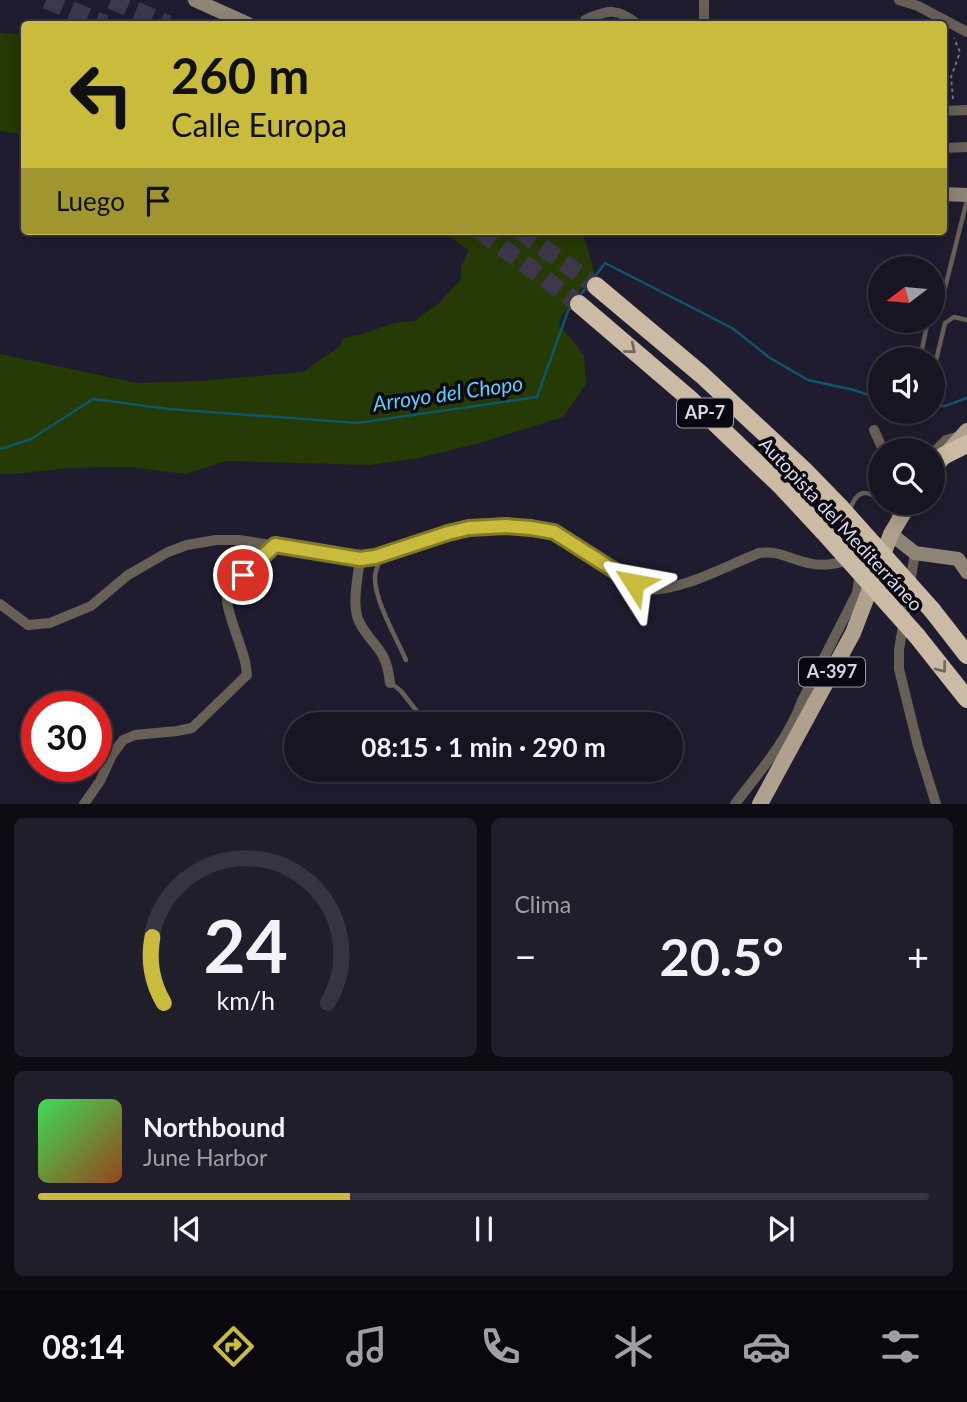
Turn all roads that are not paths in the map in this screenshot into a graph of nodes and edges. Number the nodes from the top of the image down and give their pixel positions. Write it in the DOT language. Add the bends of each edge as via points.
graph roads {
  1 [pos="195,0"];
  2 [pos="704,0"];
  3 [pos="898,0"];
  4 [pos="928,5"];
  5 [pos="241,21"];
  6 [pos="585,21"];
  7 [pos="632,21"];
  8 [pos="704,21"];
  9 [pos="967,32"];
  10 [pos="967,110"];
  11 [pos="948,111"];
  12 [pos="967,147"];
  13 [pos="947,148"];
  14 [pos="947,195"];
  15 [pos="967,198"];
  16 [pos="596,286"];
  17 [pos="945,288"];
  18 [pos="579,304"];
  19 [pos="967,320"];
  20 [pos="939,347"];
  21 [pos="874,430"];
  22 [pos="966,437"];
  23 [pos="878,438"];
  24 [pos="945,452"];
  25 [pos="868,493"];
  26 [pos="843,513"];
  27 [pos="898,515"];
  28 [pos="899,515"];
  29 [pos="899,515"];
  30 [pos="275,545"];
  31 [pos="915,553"];
  32 [pos="383,554"];
  33 [pos="856,557"];
  34 [pos="360,559"];
  35 [pos="967,572"];
  36 [pos="0,604"];
  37 [pos="936,615"];
  38 [pos="967,641"];
  39 [pos="967,655"];
  40 [pos="406,660"];
  41 [pos="390,682"];
  42 [pos="967,699"];
  43 [pos="418,712"];
  44 [pos="84,803"];
  45 [pos="735,803"];
  46 [pos="760,803"];
  47 [pos="936,803"];
  1 -- 5 [label="street"];
  2 -- 8 [label="street"];
  3 -- 4 [label="street"];
  4 -- 9 [label="street"];
  6 -- 7 [label="street" via="609,11"];
  10 -- 11 [label="street"];
  12 -- 13 [label="street"];
  14 -- 15 [label="street"];
  15 -- 17 [label="lane"];
  16 -- 26 [label="highway, Autopista del Mediterráneo / AP-7" via="702,375"];
  18 -- 42 [label="highway, Autopista del Mediterráneo / AP-7, one-way, bridge" via="690,399 782,488 870,582"];
  19 -- 20 [label="lane" via="954,317 945,323"];
  21 -- 23 [label="street"];
  22 -- 24 [label="highway"];
  25 -- 26 [label="lane" via="861,493"];
  26 -- 37 [label="highway, Autopista del Mediterráneo / AP-7, bridge"];
  27 -- 33 [label="street" via="864,554"];
  28 -- 31 [label="street"];
  29 -- 46 [label="main road, A-397" via="853,634"];
  30 -- 34 [label="street"];
  30 -- 36 [label="street" via="239,540 187,545 128,575 91,606 50,623 28,625"];
  30 -- 44 [label="street" via="243,575 227,599 247,675 192,728 123,740"];
  31 -- 35 [label="street" via="958,559"];
  31 -- 47 [label="street" via="899,669"];
  32 -- 33 [label="street" via="469,528 531,528 554,532 645,590 679,585 769,551 810,564"];
  32 -- 34 [label="street"];
  32 -- 40 [label="lane" via="376,587"];
  33 -- 45 [label="street" via="857,593 785,737"];
  34 -- 41 [label="street" via="357,617 382,654"];
  37 -- 38 [label="highway"];
  37 -- 39 [label="highway, Autopista del Mediterráneo / AP-7"];
  41 -- 43 [label="lane"];
}
